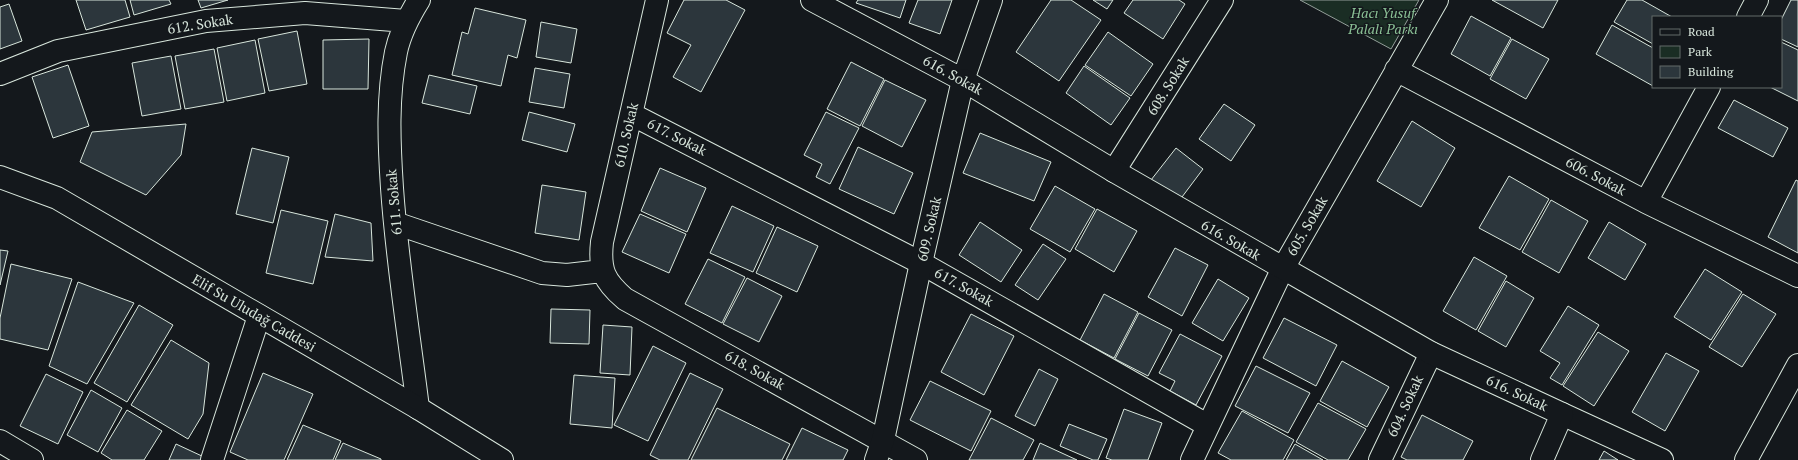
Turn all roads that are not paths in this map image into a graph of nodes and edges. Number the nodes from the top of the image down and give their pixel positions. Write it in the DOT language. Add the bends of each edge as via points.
graph roads {
  1 [pos="419,0"];
  2 [pos="657,0"];
  3 [pos="812,0"];
  4 [pos="991,0"];
  5 [pos="1222,0"];
  6 [pos="1437,0"];
  7 [pos="1757,0"];
  8 [pos="1749,16"];
  9 [pos="406,21"];
  10 [pos="1396,70"];
  11 [pos="0,74"];
  12 [pos="963,80"];
  13 [pos="1708,88"];
  14 [pos="631,114"];
  15 [pos="1114,172"];
  16 [pos="0,177"];
  17 [pos="1646,202"];
  18 [pos="395,223"];
  19 [pos="921,263"];
  20 [pos="1282,270"];
  21 [pos="602,271"];
  22 [pos="1798,276"];
  23 [pos="259,316"];
  24 [pos="1430,353"];
  25 [pos="1798,365"];
  26 [pos="418,408"];
  27 [pos="1562,414"];
  28 [pos="1207,425"];
  29 [pos="0,441"];
  30 [pos="879,450"];
  31 [pos="32,460"];
  32 [pos="212,460"];
  33 [pos="502,460"];
  34 [pos="916,460"];
  35 [pos="1192,460"];
  36 [pos="1380,460"];
  37 [pos="1542,460"];
  38 [pos="1662,460"];
  39 [pos="1746,460"];
  1 -- 9 [label="street, 611. Sokak"];
  2 -- 14 [label="street, 610. Sokak"];
  3 -- 12 [label="street, 616. Sokak"];
  4 -- 12 [label="street, 609. Sokak"];
  5 -- 15 [label="street, 608. Sokak"];
  6 -- 10 [label="street, 605. Sokak"];
  7 -- 8 [label="street"];
  9 -- 11 [label="street, 612. Sokak" via="305,14 206,21 58,51"];
  9 -- 18 [label="street, 611. Sokak" via="396,51 391,89 390,148"];
  10 -- 17 [label="street, 606. Sokak"];
  10 -- 20 [label="street, 605. Sokak"];
  12 -- 15 [label="street, 616. Sokak"];
  12 -- 19 [label="street, 609. Sokak"];
  13 -- 17 [label="street"];
  14 -- 19 [label="street, 617. Sokak"];
  14 -- 21 [label="street, 610. Sokak" via="602,242"];
  15 -- 20 [label="street, 616. Sokak"];
  16 -- 23 [label="street, Elif Su Uludağ Caddesi" via="57,198"];
  17 -- 22 [label="street, 606. Sokak"];
  18 -- 21 [label="street" via="542,273 567,275"];
  18 -- 26 [label="street, 611. Sokak"];
  19 -- 28 [label="street, 617. Sokak"];
  19 -- 30 [label="street, 609. Sokak"];
  20 -- 24 [label="street, 616. Sokak"];
  20 -- 28 [label="street, 605. Sokak"];
  21 -- 30 [label="street, 618. Sokak" via="611,287 625,299"];
  23 -- 26 [label="street, Elif Su Uludağ Caddesi"];
  23 -- 32 [label="street"];
  24 -- 27 [label="street, 616. Sokak"];
  24 -- 36 [label="street, 604. Sokak"];
  25 -- 39 [label="street"];
  26 -- 33 [label="street, Elif Su Uludağ Caddesi"];
  27 -- 37 [label="street"];
  27 -- 38 [label="street, 616. Sokak"];
  28 -- 35 [label="street, 605. Sokak"];
  29 -- 31 [label="street"];
  30 -- 34 [label="street, 618. Sokak"];
}
